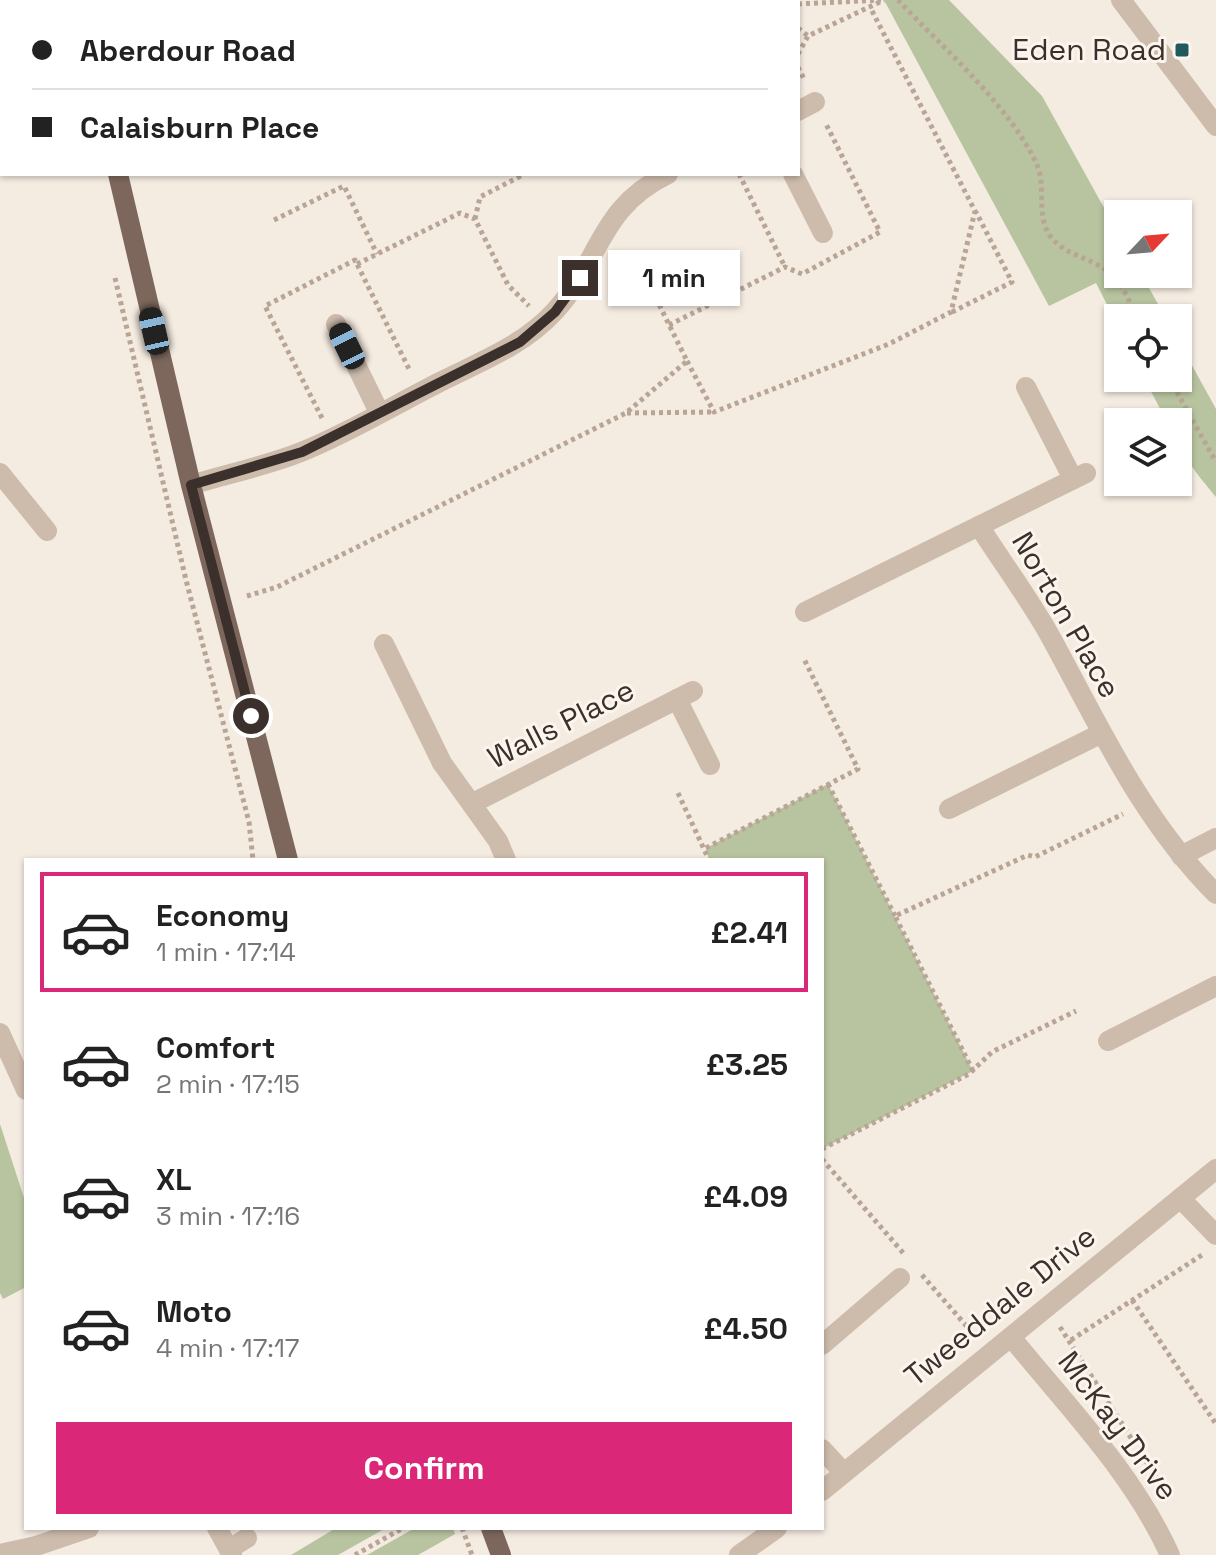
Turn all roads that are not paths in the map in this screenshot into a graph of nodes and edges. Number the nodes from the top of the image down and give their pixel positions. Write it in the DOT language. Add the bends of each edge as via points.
graph roads {
  1 [pos="1121,0"];
  2 [pos="1216,126"];
  3 [pos="118,176"];
  4 [pos="664,176"];
  5 [pos="794,176"];
  6 [pos="823,233"];
  7 [pos="336,324"];
  8 [pos="1026,387"];
  9 [pos="379,412"];
  10 [pos="0,473"];
  11 [pos="191,485"];
  12 [pos="979,526"];
  13 [pos="47,531"];
  14 [pos="805,612"];
  15 [pos="384,644"];
  16 [pos="1100,734"];
  17 [pos="710,765"];
  18 [pos="473,803"];
  19 [pos="949,809"];
  20 [pos="1216,838"];
  21 [pos="1181,856"];
  22 [pos="287,858"];
  23 [pos="505,858"];
  24 [pos="1216,894"];
  25 [pos="1216,986"];
  26 [pos="0,1033"];
  27 [pos="1108,1041"];
  28 [pos="24,1086"];
  29 [pos="1216,1169"];
  30 [pos="1181,1199"];
  31 [pos="1216,1235"];
  32 [pos="900,1278"];
  33 [pos="1011,1337"];
  34 [pos="824,1343"];
  35 [pos="824,1451"];
  36 [pos="843,1472"];
  37 [pos="824,1489"];
  38 [pos="83,1530"];
  39 [pos="218,1530"];
  40 [pos="492,1530"];
  41 [pos="774,1530"];
  42 [pos="247,1538"];
  43 [pos="230,1552"];
  44 [pos="0,1554"];
  45 [pos="501,1555"];
  46 [pos="739,1555"];
  47 [pos="1170,1555"];
  1 -- 2 [label="street"];
  3 -- 11 [label="main road"];
  4 -- 9 [label="street" via="624,204 580,278 520,342"];
  5 -- 6 [label="street"];
  7 -- 9 [label="street"];
  8 -- 12 [label="street, Norton Place" via="1079,476"];
  9 -- 11 [label="street" via="302,452"];
  10 -- 13 [label="street"];
  11 -- 22 [label="main road"];
  12 -- 14 [label="street, Norton Place"];
  12 -- 16 [label="street, Norton Place" via="1047,631"];
  15 -- 18 [label="street, Walls Place" via="442,763"];
  16 -- 19 [label="street, Norton Place"];
  16 -- 21 [label="street, Norton Place"];
  17 -- 18 [label="street, Walls Place" via="685,695"];
  18 -- 23 [label="street, Walls Place"];
  20 -- 21 [label="street"];
  21 -- 24 [label="street, Norton Place"];
  25 -- 27 [label="street"];
  26 -- 28 [label="street"];
  29 -- 30 [label="street, Tweeddale Drive"];
  30 -- 31 [label="street"];
  30 -- 33 [label="street, Tweeddale Drive"];
  32 -- 34 [label="street"];
  33 -- 36 [label="street, Tweeddale Drive"];
  33 -- 47 [label="street, McKay Drive" via="1119,1469"];
  35 -- 36 [label="street"];
  36 -- 37 [label="street, Tweeddale Drive"];
  38 -- 44 [label="street"];
  39 -- 43 [label="street"];
  40 -- 45 [label="main road"];
  41 -- 46 [label="street"];
  42 -- 43 [label="street"];
}
